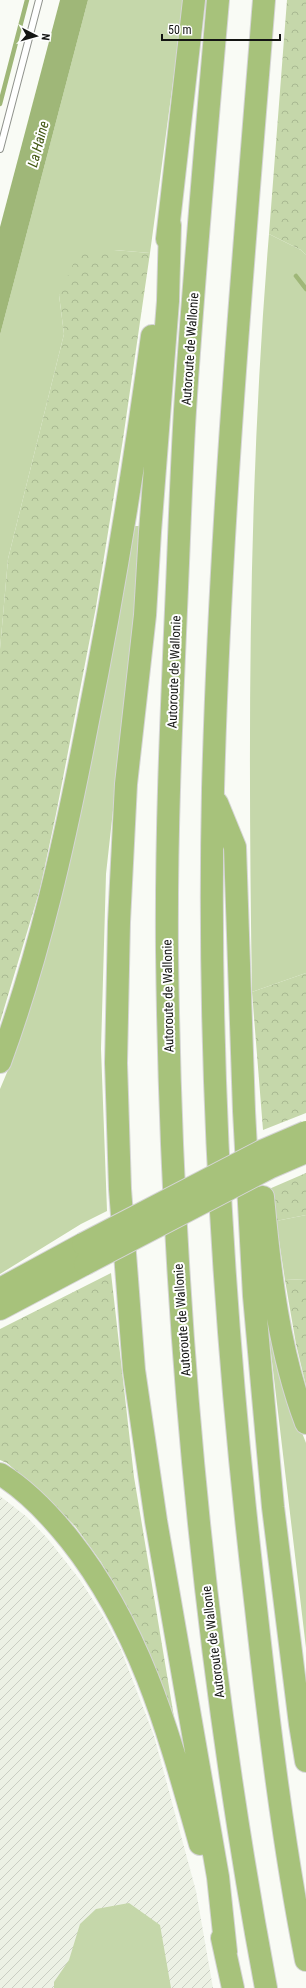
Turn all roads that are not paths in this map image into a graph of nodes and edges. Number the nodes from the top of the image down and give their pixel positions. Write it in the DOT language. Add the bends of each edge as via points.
graph roads {
  1 [pos="39,0"];
  2 [pos="194,0"];
  3 [pos="218,0"];
  4 [pos="264,0"];
  5 [pos="0,149"];
  6 [pos="170,225"];
  7 [pos="213,793"];
  8 [pos="240,1021"];
  9 [pos="0,1062"];
  10 [pos="306,1132"];
  11 [pos="306,1152"];
  12 [pos="84,1254"];
  13 [pos="0,1289"];
  14 [pos="0,1309"];
  15 [pos="306,1423"];
  16 [pos="0,1474"];
  17 [pos="306,1761"];
  18 [pos="226,1952"];
  19 [pos="306,1960"];
  20 [pos="233,1988"];
  21 [pos="266,1988"];
  1 -- 5 [label="lane"];
  2 -- 6 [label="highway"];
  3 -- 21 [label="highway, Autoroute de Wallonie" via="185,413 173,680 167,947 170,1082 180,1304 198,1518 223,1727"];
  4 -- 7 [label="highway" via="232,391"];
  6 -- 9 [label="highway" via="110,610 69,818 30,971"];
  6 -- 18 [label="highway" via="168,301 146,615 126,784 119,922 116,1063 120,1189 134,1370 156,1521 218,1877"];
  7 -- 8 [label="highway" via="235,847"];
  7 -- 19 [label="highway" via="216,1086 226,1297 244,1513 269,1719"];
  8 -- 15 [label="highway" via="256,1121 265,1227 283,1345 294,1391"];
  8 -- 17 [label="highway" via="254,1296 273,1507"];
  10 -- 12 [label="highway, bridge" via="264,1150"];
  11 -- 12 [label="highway, bridge"];
  12 -- 13 [label="highway"];
  12 -- 14 [label="highway"];
  16 -- 18 [label="highway" via="33,1499 58,1525 90,1566 130,1636 168,1730 202,1851"];
  18 -- 20 [label="highway"];
}
